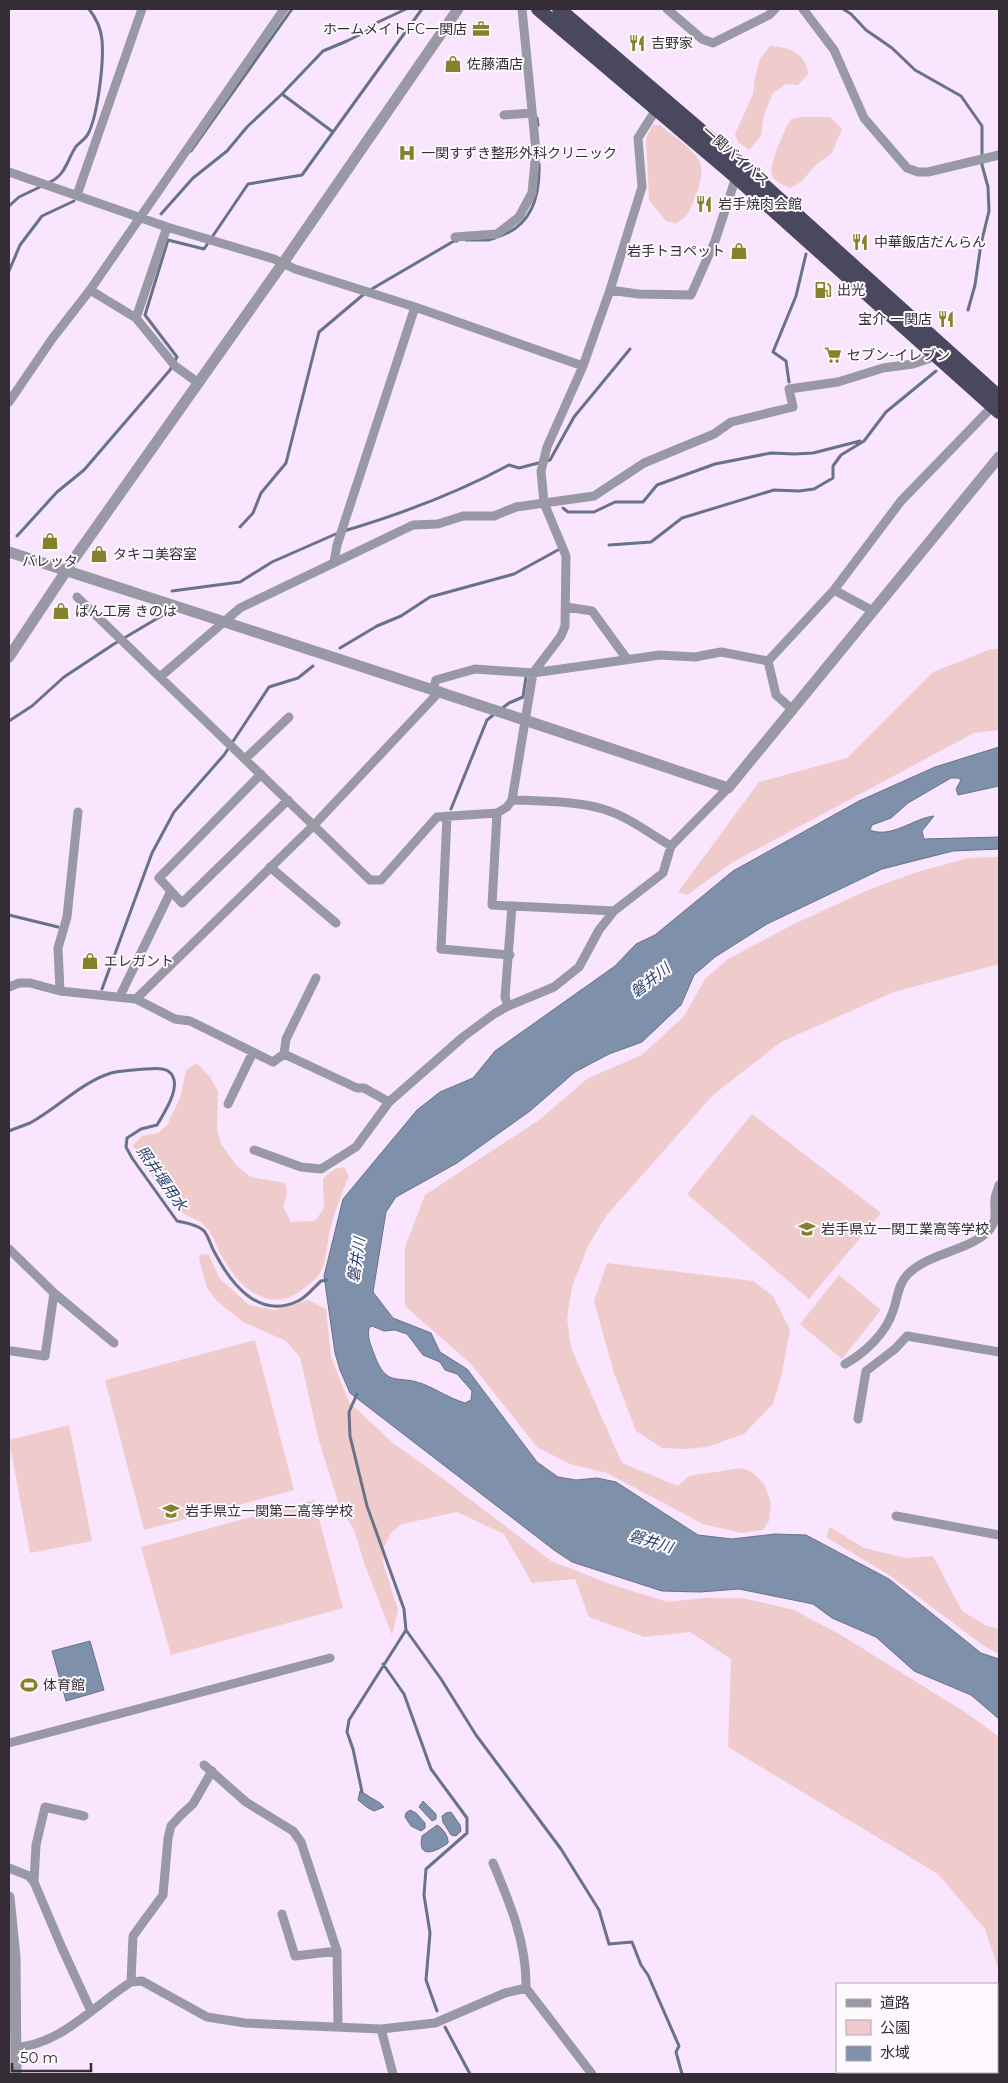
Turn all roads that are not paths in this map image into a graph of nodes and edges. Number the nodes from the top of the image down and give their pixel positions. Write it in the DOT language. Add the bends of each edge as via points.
graph roads {
  1 [pos="142,9"];
  2 [pos="284,9"];
  3 [pos="458,9"];
  4 [pos="522,9"];
  5 [pos="538,9"];
  6 [pos="559,9"];
  7 [pos="667,9"];
  8 [pos="776,9"];
  9 [pos="803,9"];
  10 [pos="657,108"];
  11 [pos="532,113"];
  12 [pos="504,115"];
  13 [pos="999,155"];
  14 [pos="9,172"];
  15 [pos="736,177"];
  16 [pos="77,195"];
  17 [pos="139,217"];
  18 [pos="167,227"];
  19 [pos="455,237"];
  20 [pos="283,263"];
  21 [pos="90,290"];
  22 [pos="610,290"];
  23 [pos="414,307"];
  24 [pos="136,318"];
  25 [pos="933,354"];
  26 [pos="583,366"];
  27 [pos="197,382"];
  28 [pos="9,402"];
  29 [pos="997,405"];
  30 [pos="999,457"];
  31 [pos="544,503"];
  32 [pos="9,552"];
  33 [pos="334,562"];
  34 [pos="66,570"];
  35 [pos="834,590"];
  36 [pos="77,597"];
  37 [pos="566,607"];
  38 [pos="873,611"];
  39 [pos="224,622"];
  40 [pos="9,657"];
  41 [pos="627,659"];
  42 [pos="768,661"];
  43 [pos="532,673"];
  44 [pos="160,677"];
  45 [pos="436,690"];
  46 [pos="793,710"];
  47 [pos="289,717"];
  48 [pos="525,722"];
  49 [pos="246,759"];
  50 [pos="261,774"];
  51 [pos="728,788"];
  52 [pos="288,800"];
  53 [pos="512,800"];
  54 [pos="78,812"];
  55 [pos="497,813"];
  56 [pos="447,816"];
  57 [pos="314,825"];
  58 [pos="671,846"];
  59 [pos="270,867"];
  60 [pos="171,891"];
  61 [pos="512,906"];
  62 [pos="614,911"];
  63 [pos="336,923"];
  64 [pos="510,955"];
  65 [pos="316,978"];
  66 [pos="9,987"];
  67 [pos="60,991"];
  68 [pos="120,996"];
  69 [pos="136,999"];
  70 [pos="508,1006"];
  71 [pos="253,1052"];
  72 [pos="284,1054"];
  73 [pos="389,1102"];
  74 [pos="228,1104"];
  75 [pos="254,1150"];
  76 [pos="999,1185"];
  77 [pos="9,1249"];
  78 [pos="54,1293"];
  79 [pos="114,1344"];
  80 [pos="12,1351"];
  81 [pos="999,1352"];
  82 [pos="845,1364"];
  83 [pos="858,1419"];
  84 [pos="896,1516"];
  85 [pos="999,1535"];
  86 [pos="330,1658"];
  87 [pos="9,1742"];
  88 [pos="204,1765"];
  89 [pos="212,1771"];
  90 [pos="84,1816"];
  91 [pos="493,1863"];
  92 [pos="9,1868"];
  93 [pos="34,1882"];
  94 [pos="9,1897"];
  95 [pos="282,1914"];
  96 [pos="337,1950"];
  97 [pos="131,1982"];
  98 [pos="526,1988"];
  99 [pos="91,2011"];
  100 [pos="12,2019"];
  101 [pos="338,2026"];
  102 [pos="381,2029"];
  103 [pos="16,2047"];
  104 [pos="16,2074"];
  105 [pos="393,2074"];
  106 [pos="592,2074"];
  1 -- 16 [label="street"];
  2 -- 17 [label="street"];
  3 -- 20 [label="street"];
  4 -- 11 [label="street"];
  5 -- 10 [label="highway, 一関バイパス"];
  6 -- 29 [label="highway, 一関バイパス" via="746,168"];
  7 -- 8 [label="street" via="702,39 714,43"];
  9 -- 13 [label="street" via="834,50 864,118 907,168 928,172"];
  10 -- 15 [label="highway, 一関バイパス"];
  10 -- 22 [label="street" via="638,138 642,187"];
  11 -- 12 [label="street"];
  11 -- 19 [label="street" via="536,151 532,193 519,217 497,234"];
  14 -- 16 [label="street"];
  15 -- 22 [label="street" via="716,241 692,295"];
  15 -- 25 [label="highway, 一関バイパス"];
  16 -- 17 [label="street"];
  17 -- 18 [label="street"];
  17 -- 21 [label="street"];
  18 -- 20 [label="street"];
  18 -- 24 [label="street"];
  20 -- 23 [label="street"];
  20 -- 27 [label="street"];
  21 -- 24 [label="street"];
  21 -- 28 [label="street"];
  22 -- 26 [label="street"];
  23 -- 26 [label="street"];
  23 -- 33 [label="street"];
  24 -- 27 [label="street" via="175,366"];
  25 -- 29 [label="highway, 一関バイパス"];
  25 -- 31 [label="street" via="913,364 883,368 838,382 790,389 793,408 731,422 714,434 644,464 594,496"];
  26 -- 31 [label="street" via="547,446 541,471"];
  27 -- 34 [label="street"];
  29 -- 35 [label="street" via="901,501"];
  30 -- 38 [label="street"];
  31 -- 33 [label="street" via="516,507 494,516 463,516 438,524 413,525"];
  31 -- 37 [label="street" via="566,556"];
  32 -- 34 [label="street"];
  33 -- 39 [label="street" via="240,608"];
  34 -- 39 [label="street"];
  34 -- 40 [label="street"];
  35 -- 38 [label="street"];
  35 -- 42 [label="street"];
  36 -- 44 [label="street"];
  37 -- 41 [label="street" via="592,611"];
  37 -- 43 [label="street" via="561,636"];
  38 -- 46 [label="street"];
  39 -- 44 [label="street"];
  39 -- 45 [label="street"];
  41 -- 42 [label="street" via="660,655 695,657 721,652"];
  41 -- 43 [label="street"];
  42 -- 46 [label="street" via="776,695"];
  43 -- 45 [label="street" via="475,669 436,680"];
  43 -- 48 [label="street"];
  44 -- 49 [label="street"];
  45 -- 48 [label="street"];
  45 -- 57 [label="street"];
  46 -- 51 [label="street"];
  47 -- 49 [label="street"];
  48 -- 51 [label="street"];
  48 -- 53 [label="street"];
  49 -- 50 [label="street"];
  50 -- 52 [label="street"];
  50 -- 60 [label="street" via="159,878"];
  51 -- 58 [label="street"];
  52 -- 57 [label="street"];
  52 -- 60 [label="street" via="182,903"];
  53 -- 55 [label="street"];
  53 -- 58 [label="street" via="550,801 603,809"];
  54 -- 67 [label="street" via="66,917 58,948"];
  55 -- 56 [label="street"];
  55 -- 61 [label="street" via="492,905"];
  56 -- 57 [label="street" via="437,817 381,880 370,880"];
  56 -- 64 [label="street" via="441,949"];
  57 -- 59 [label="street"];
  58 -- 62 [label="street" via="663,873"];
  59 -- 63 [label="street"];
  59 -- 69 [label="street"];
  60 -- 68 [label="street"];
  61 -- 62 [label="street"];
  61 -- 64 [label="street"];
  62 -- 70 [label="street" via="599,930 579,967 554,987"];
  64 -- 70 [label="street" via="505,997"];
  65 -- 72 [label="street" via="286,1039"];
  66 -- 67 [label="street" via="30,983"];
  67 -- 68 [label="street"];
  68 -- 69 [label="street"];
  69 -- 71 [label="street"];
  70 -- 73 [label="street" via="463,1037"];
  71 -- 72 [label="street" via="273,1062"];
  71 -- 74 [label="street"];
  72 -- 73 [label="street"];
  73 -- 75 [label="street" via="356,1147 321,1169 301,1167"];
  76 -- 82 [label="street" via="995,1198 996,1218 989,1229 971,1242 930,1259 910,1272 901,1281 886,1327 857,1358"];
  77 -- 78 [label="street"];
  78 -- 79 [label="street"];
  78 -- 80 [label="street" via="45,1356"];
  81 -- 83 [label="street" via="907,1336 866,1371"];
  84 -- 85 [label="street"];
  86 -- 87 [label="street"];
  88 -- 89 [label="street"];
  89 -- 96 [label="street" via="246,1802 293,1831 301,1842"];
  89 -- 97 [label="street" via="193,1804 171,1826 163,1895 133,1936"];
  90 -- 93 [label="street" via="45,1806 36,1845"];
  91 -- 98 [label="street" via="515,1914 527,1973"];
  92 -- 93 [label="street" via="29,1876"];
  93 -- 99 [label="street"];
  94 -- 100 [label="street" via="15,1957"];
  95 -- 96 [label="street" via="295,1956"];
  96 -- 101 [label="street"];
  97 -- 99 [label="street"];
  97 -- 101 [label="street" via="142,1981 208,2017 245,2023"];
  98 -- 102 [label="street" via="505,1993 434,2023"];
  98 -- 106 [label="street"];
  99 -- 103 [label="street" via="50,2039 30,2047"];
  100 -- 103 [label="street"];
  101 -- 102 [label="street"];
  102 -- 105 [label="street"];
  103 -- 104 [label="street"];
}
